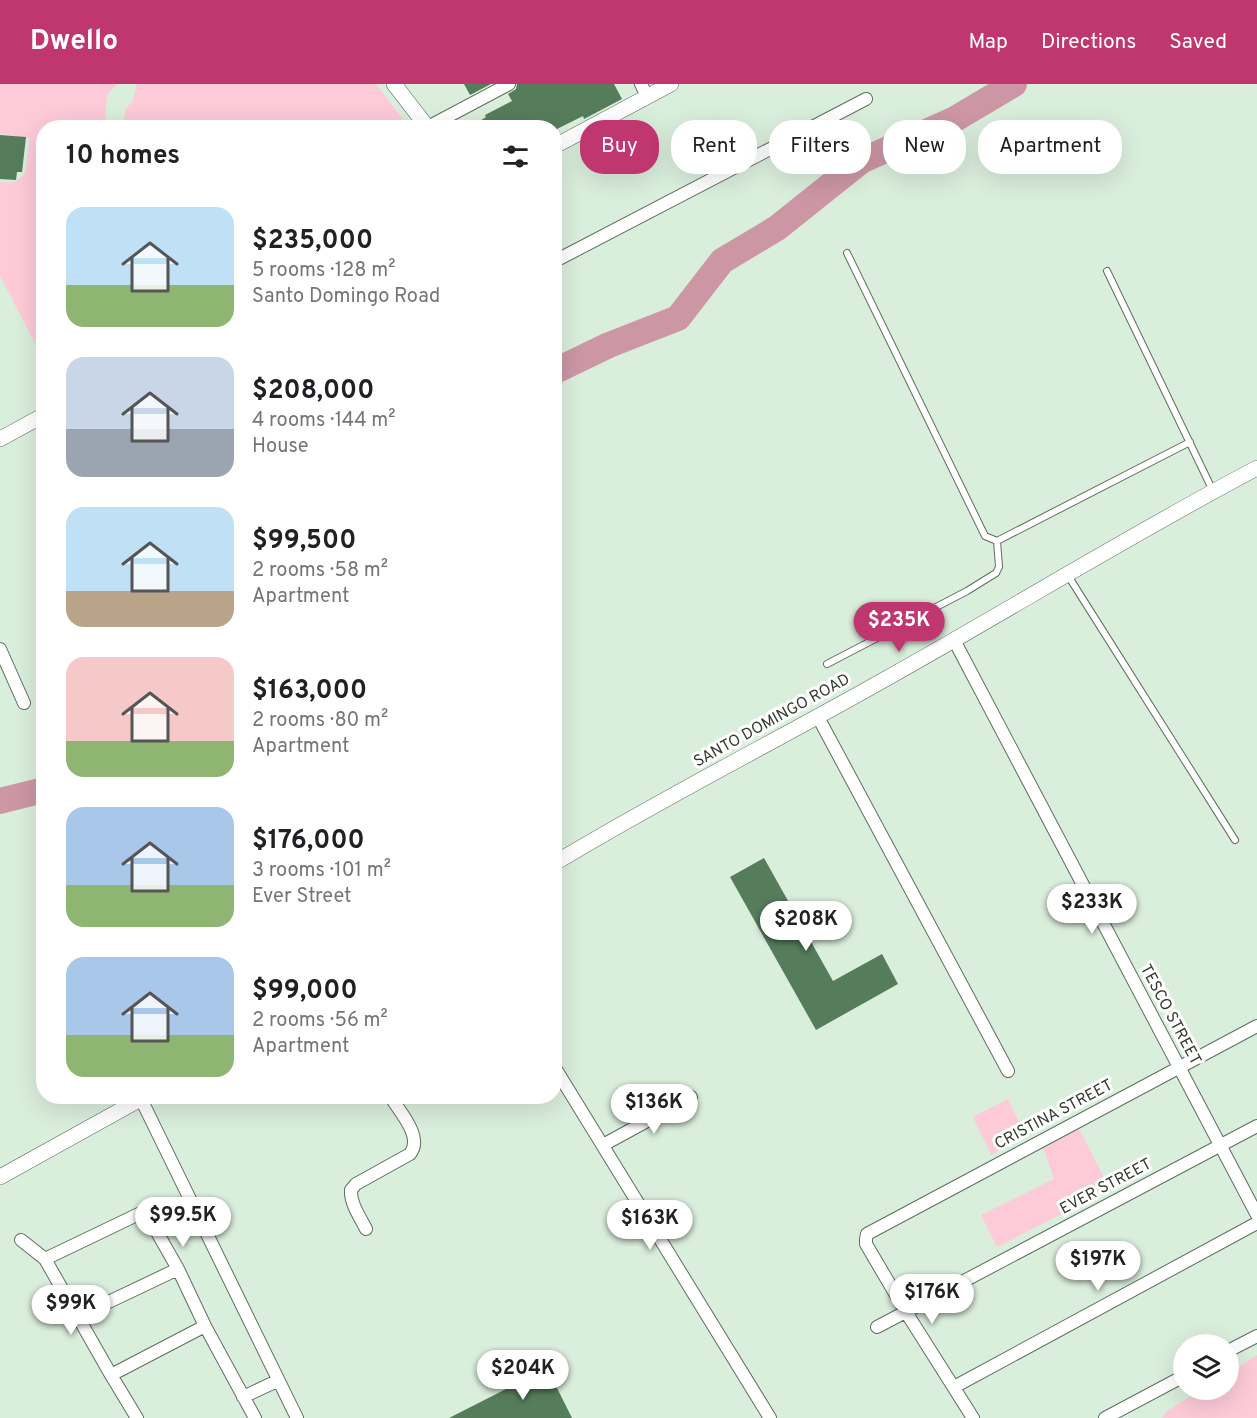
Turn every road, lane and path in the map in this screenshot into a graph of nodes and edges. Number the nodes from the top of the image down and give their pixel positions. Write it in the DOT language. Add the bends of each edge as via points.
graph roads {
  1 [pos="394,84"];
  2 [pos="509,84"];
  3 [pos="671,84"];
  4 [pos="644,90"];
  5 [pos="866,99"];
  6 [pos="422,120"];
  7 [pos="441,120"];
  8 [pos="562,142"];
  9 [pos="847,253"];
  10 [pos="562,257"];
  11 [pos="1107,271"];
  12 [pos="36,419"];
  13 [pos="0,439"];
  14 [pos="1190,442"];
  15 [pos="1257,468"];
  16 [pos="1213,491"];
  17 [pos="997,541"];
  18 [pos="1067,574"];
  19 [pos="954,640"];
  20 [pos="0,649"];
  21 [pos="827,664"];
  22 [pos="24,703"];
  23 [pos="818,717"];
  24 [pos="1235,840"];
  25 [pos="562,859"];
  26 [pos="1257,1026"];
  27 [pos="1178,1067"];
  28 [pos="1008,1071"];
  29 [pos="562,1079"];
  30 [pos="691,1097"];
  31 [pos="132,1104"];
  32 [pos="146,1104"];
  33 [pos="395,1104"];
  34 [pos="1257,1126"];
  35 [pos="603,1146"];
  36 [pos="1220,1146"];
  37 [pos="0,1177"];
  38 [pos="1257,1215"];
  39 [pos="1257,1223"];
  40 [pos="366,1229"];
  41 [pos="21,1240"];
  42 [pos="45,1259"];
  43 [pos="178,1269"];
  44 [pos="906,1312"];
  45 [pos="77,1317"];
  46 [pos="205,1326"];
  47 [pos="876,1327"];
  48 [pos="1257,1336"];
  49 [pos="1239,1345"];
  50 [pos="111,1375"];
  51 [pos="277,1381"];
  52 [pos="1173,1382"];
  53 [pos="954,1387"];
  54 [pos="243,1397"];
  55 [pos="252,1417"];
  56 [pos="137,1418"];
  57 [pos="297,1418"];
  58 [pos="770,1418"];
  59 [pos="973,1418"];
  60 [pos="1105,1418"];
  1 -- 6 [label="street"];
  2 -- 7 [label="street"];
  3 -- 4 [label="street"];
  4 -- 8 [label="street"];
  5 -- 10 [label="street"];
  9 -- 17 [label="lane" via="986,536"];
  11 -- 14 [label="lane"];
  12 -- 13 [label="street"];
  14 -- 16 [label="lane"];
  14 -- 17 [label="lane"];
  15 -- 16 [label="street, SANTO DOMINGO ROAD"];
  16 -- 18 [label="street, SANTO DOMINGO ROAD"];
  17 -- 21 [label="lane" via="996,573"];
  18 -- 19 [label="street, SANTO DOMINGO ROAD"];
  18 -- 24 [label="lane"];
  19 -- 23 [label="street, SANTO DOMINGO ROAD"];
  19 -- 27 [label="street, TESCO STREET"];
  20 -- 22 [label="street"];
  23 -- 25 [label="street, SANTO DOMINGO ROAD"];
  23 -- 28 [label="street"];
  26 -- 27 [label="street, CRISTINA STREET"];
  27 -- 36 [label="street, TESCO STREET"];
  27 -- 44 [label="street, CRISTINA STREET" via="867,1234 866,1244"];
  29 -- 35 [label="street"];
  30 -- 35 [label="street"];
  31 -- 37 [label="street"];
  32 -- 51 [label="street"];
  33 -- 40 [label="street" via="413,1132 415,1148 351,1190"];
  34 -- 36 [label="street, EVER STREET"];
  35 -- 58 [label="street"];
  36 -- 38 [label="street, TESCO STREET"];
  36 -- 44 [label="street, EVER STREET"];
  39 -- 53 [label="street"];
  41 -- 42 [label="street"];
  42 -- 43 [label="street" via="145,1211"];
  42 -- 45 [label="street"];
  43 -- 45 [label="street"];
  43 -- 46 [label="street"];
  44 -- 47 [label="street, EVER STREET"];
  44 -- 53 [label="street"];
  45 -- 50 [label="street"];
  46 -- 50 [label="street"];
  46 -- 54 [label="street"];
  48 -- 49 [label="street"];
  50 -- 56 [label="street"];
  51 -- 54 [label="street"];
  51 -- 57 [label="street"];
  52 -- 60 [label="street"];
  53 -- 59 [label="street"];
  54 -- 55 [label="street"];
}
